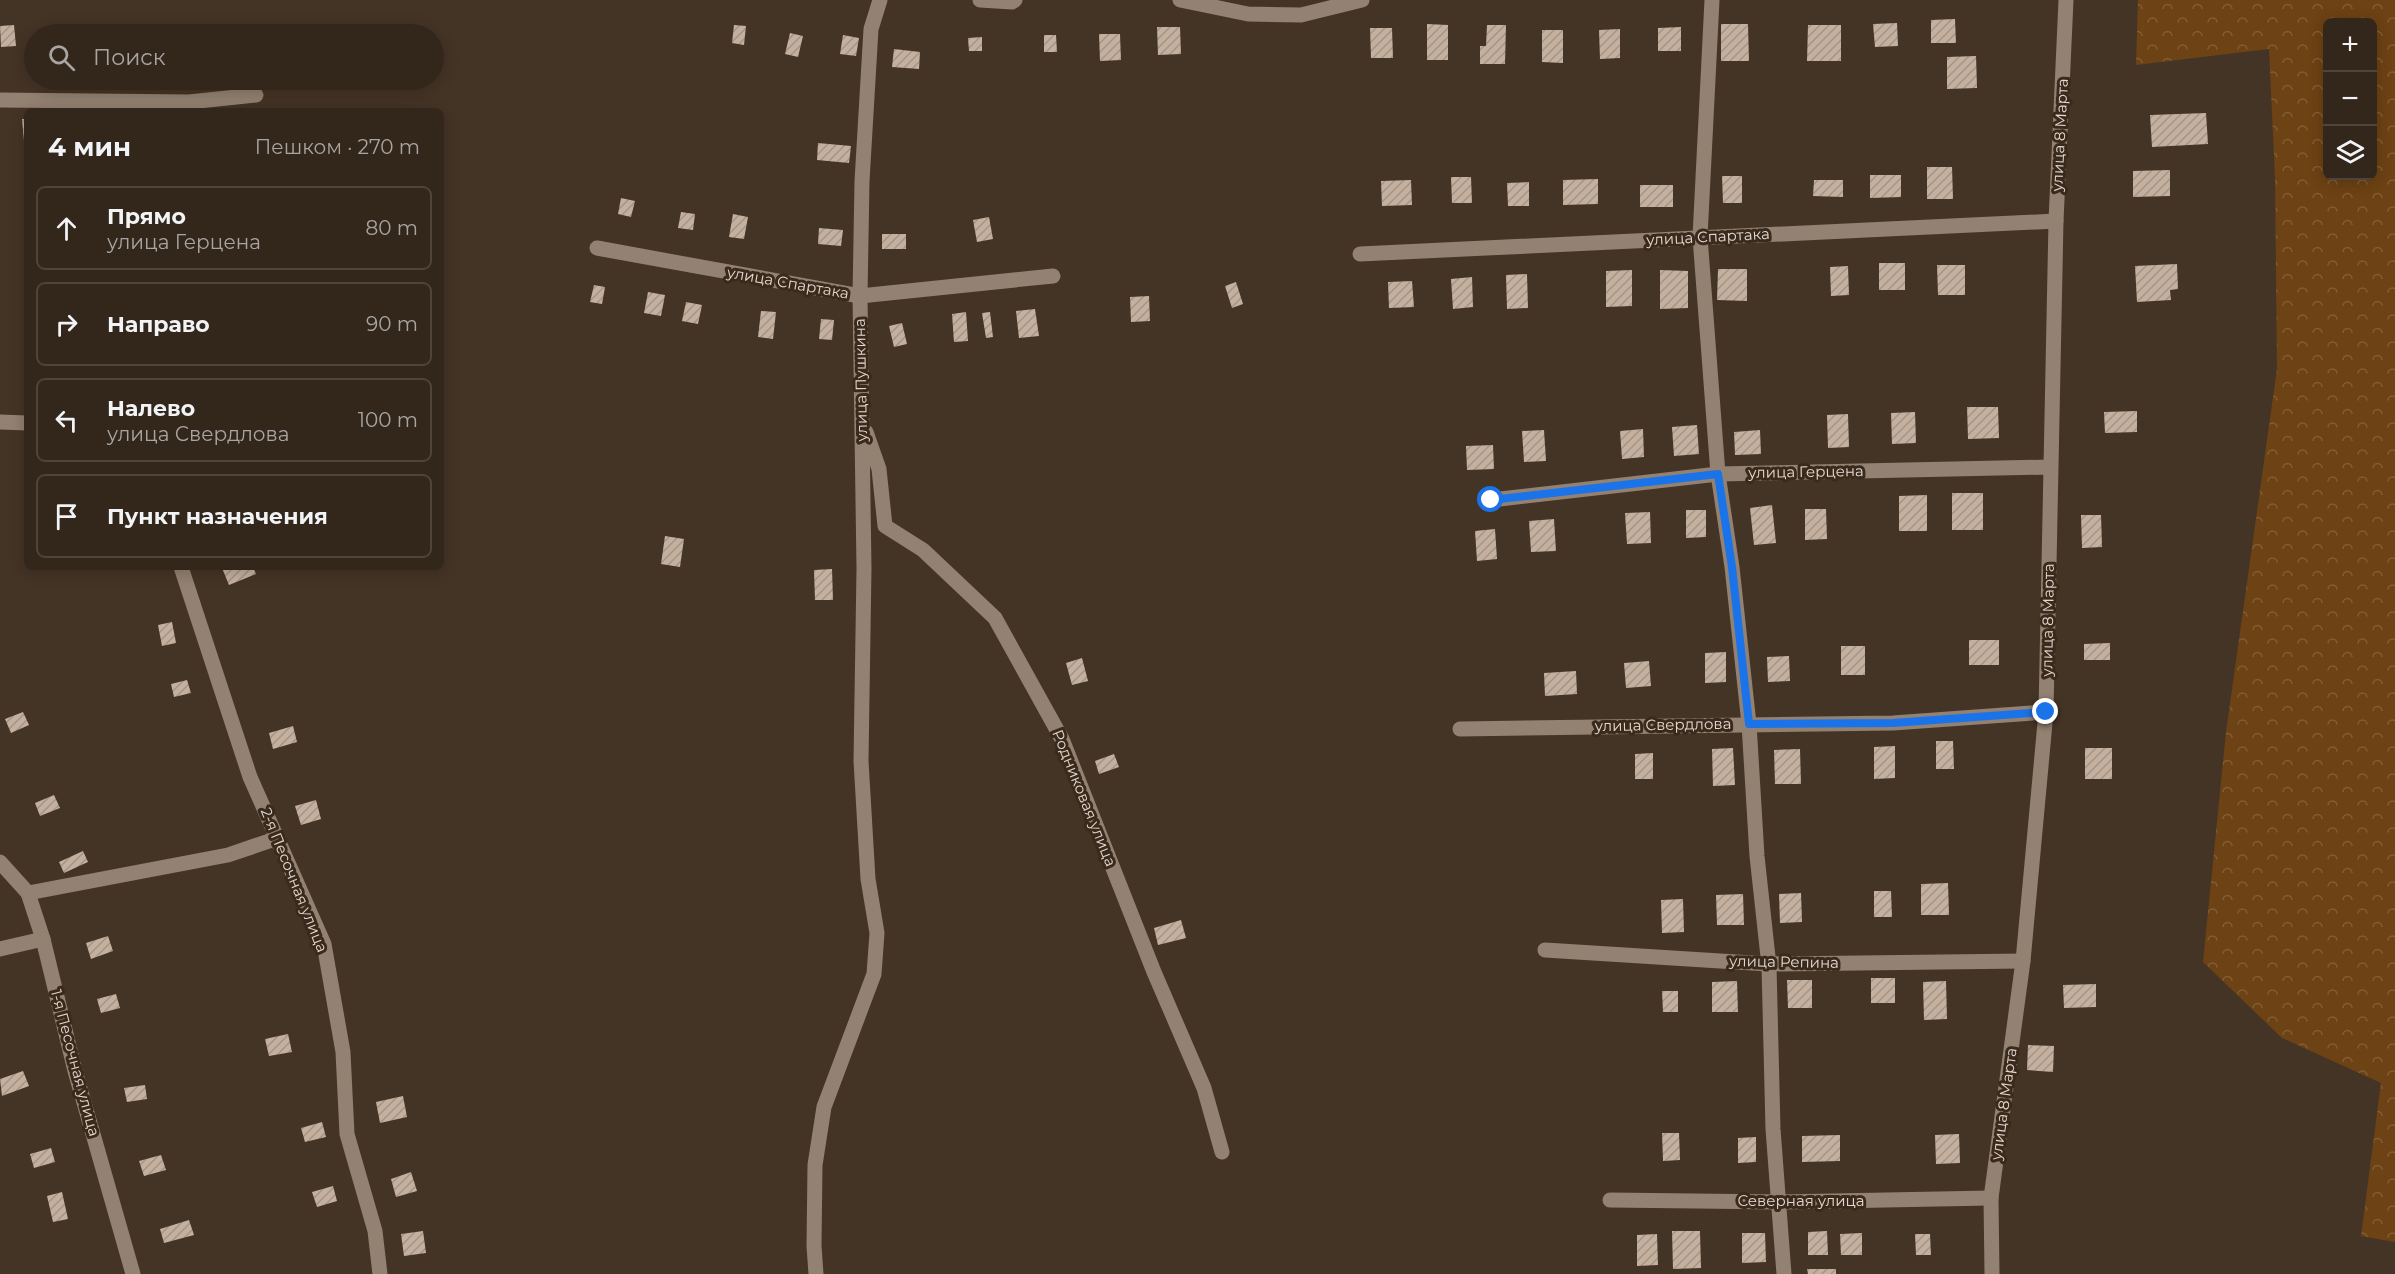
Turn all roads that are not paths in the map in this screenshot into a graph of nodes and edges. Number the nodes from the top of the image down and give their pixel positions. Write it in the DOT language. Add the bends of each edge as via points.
graph roads {
  1 [pos="880,0"];
  2 [pos="980,0"];
  3 [pos="1015,0"];
  4 [pos="1180,0"];
  5 [pos="1362,0"];
  6 [pos="1712,0"];
  7 [pos="2066,0"];
  8 [pos="256,95"];
  9 [pos="0,100"];
  10 [pos="2056,221"];
  11 [pos="1700,237"];
  12 [pos="597,248"];
  13 [pos="1360,254"];
  14 [pos="1053,276"];
  15 [pos="860,296"];
  16 [pos="0,422"];
  17 [pos="862,422"];
  18 [pos="24,423"];
  19 [pos="2050,467"];
  20 [pos="1718,474"];
  21 [pos="1491,500"];
  22 [pos="182,570"];
  23 [pos="2046,712"];
  24 [pos="1749,724"];
  25 [pos="1460,729"];
  26 [pos="278,838"];
  27 [pos="0,862"];
  28 [pos="28,893"];
  29 [pos="43,939"];
  30 [pos="0,949"];
  31 [pos="1545,950"];
  32 [pos="2023,961"];
  33 [pos="1768,964"];
  34 [pos="1222,1152"];
  35 [pos="1991,1198"];
  36 [pos="1610,1200"];
  37 [pos="1780,1202"];
  38 [pos="133,1274"];
  39 [pos="380,1274"];
  40 [pos="816,1274"];
  41 [pos="1784,1274"];
  42 [pos="1992,1274"];
  1 -- 15 [label="street, улица Пушкина" via="871,29"];
  2 -- 3 [label="street"];
  4 -- 5 [label="street" via="1248,14 1302,15"];
  6 -- 11 [label="street"];
  7 -- 10 [label="street, улица 8 Марта"];
  8 -- 9 [label="street" via="189,102"];
  10 -- 11 [label="street, улица Спартака"];
  10 -- 19 [label="street, улица 8 Марта"];
  11 -- 13 [label="street, улица Спартака"];
  11 -- 20 [label="street"];
  12 -- 15 [label="street, улица Спартака"];
  14 -- 15 [label="street, улица Спартака"];
  15 -- 17 [label="street, улица Пушкина"];
  16 -- 18 [label="street"];
  17 -- 34 [label="street, Родниковая улица" via="879,468 885,526 922,550 995,618 1062,740 1204,1088"];
  17 -- 40 [label="street, улица Пушкина" via="861,761 868,879 877,933 873,974 824,1107 815,1165"];
  19 -- 20 [label="street, улица Герцена"];
  19 -- 23 [label="street, улица 8 Марта"];
  20 -- 21 [label="street, улица Герцена"];
  20 -- 24 [label="street"];
  22 -- 26 [label="street, 2-я Песочная улица" via="250,777"];
  23 -- 24 [label="street, улица Свердлова" via="1893,723"];
  23 -- 32 [label="street, улица 8 Марта"];
  24 -- 25 [label="street, улица Свердлова"];
  24 -- 33 [label="street"];
  26 -- 28 [label="street" via="228,855"];
  26 -- 39 [label="street, 2-я Песочная улица" via="324,944 343,1052 347,1134 375,1232"];
  27 -- 28 [label="street, 1-я Песочная улица"];
  28 -- 29 [label="street, 1-я Песочная улица"];
  29 -- 30 [label="street"];
  29 -- 38 [label="street, 1-я Песочная улица" via="75,1071"];
  31 -- 33 [label="street, улица Репина"];
  32 -- 33 [label="street, улица Репина"];
  32 -- 35 [label="street, улица 8 Марта"];
  33 -- 37 [label="street" via="1773,1129"];
  35 -- 37 [label="street, Северная улица"];
  35 -- 42 [label="street, улица 8 Марта"];
  36 -- 37 [label="street, Северная улица"];
  37 -- 41 [label="street"];
}
